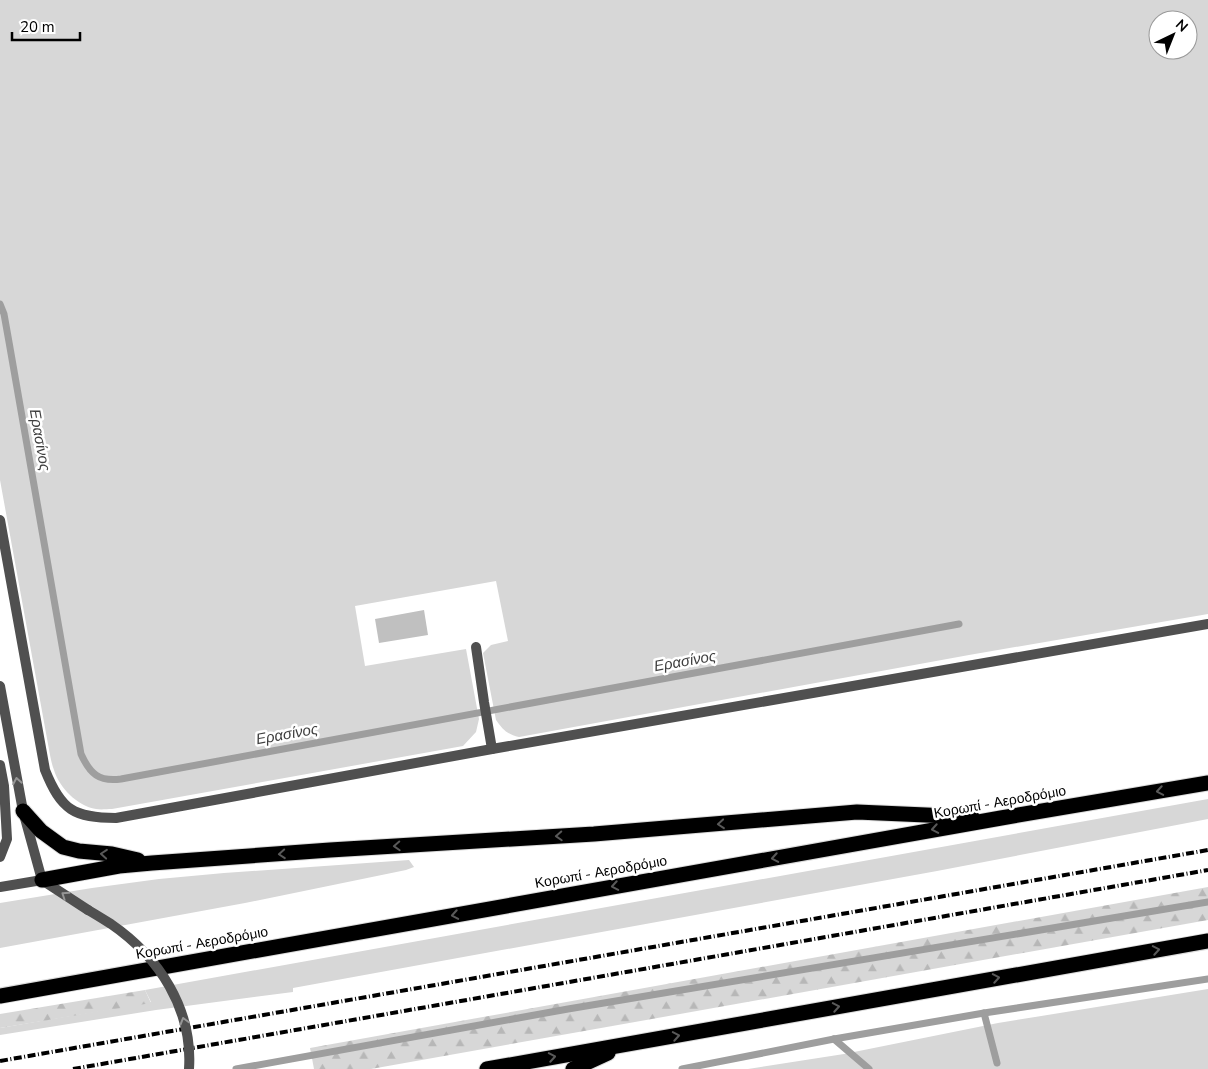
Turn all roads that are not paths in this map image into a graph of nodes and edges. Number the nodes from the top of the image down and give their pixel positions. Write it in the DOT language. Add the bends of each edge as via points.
graph roads {
  1 [pos="0,520"];
  2 [pos="1208,624"];
  3 [pos="476,648"];
  4 [pos="0,686"];
  5 [pos="492,749"];
  6 [pos="0,765"];
  7 [pos="1208,783"];
  8 [pos="23,811"];
  9 [pos="1001,818"];
  10 [pos="0,857"];
  11 [pos="152,863"];
  12 [pos="42,880"];
  13 [pos="0,887"];
  14 [pos="1208,941"];
  15 [pos="0,996"];
  16 [pos="628,1044"];
  17 [pos="189,1069"];
  18 [pos="487,1069"];
  19 [pos="573,1069"];
  1 -- 5 [label="street" via="45,770 55,793 80,815 116,818"];
  2 -- 5 [label="street"];
  3 -- 5 [label="street"];
  8 -- 4 [label="street, one-way"];
  6 -- 10 [label="street" via="7,824 7,839"];
  7 -- 9 [label="highway, Κορωπί - Αεροδρόμιο, one-way"];
  11 -- 8 [label="highway, one-way" via="63,847 41,831"];
  8 -- 12 [label="street"];
  9 -- 11 [label="highway, one-way" via="857,812 594,834"];
  9 -- 15 [label="highway, Κορωπί - Αεροδρόμιο, one-way"];
  11 -- 12 [label="highway"];
  12 -- 13 [label="street"];
  17 -- 12 [label="street, one-way, bridge" via="186,1028 176,996 166,979 128,937"];
  16 -- 14 [label="highway, one-way"];
  18 -- 16 [label="highway, one-way"];
  16 -- 19 [label="highway"];
}
